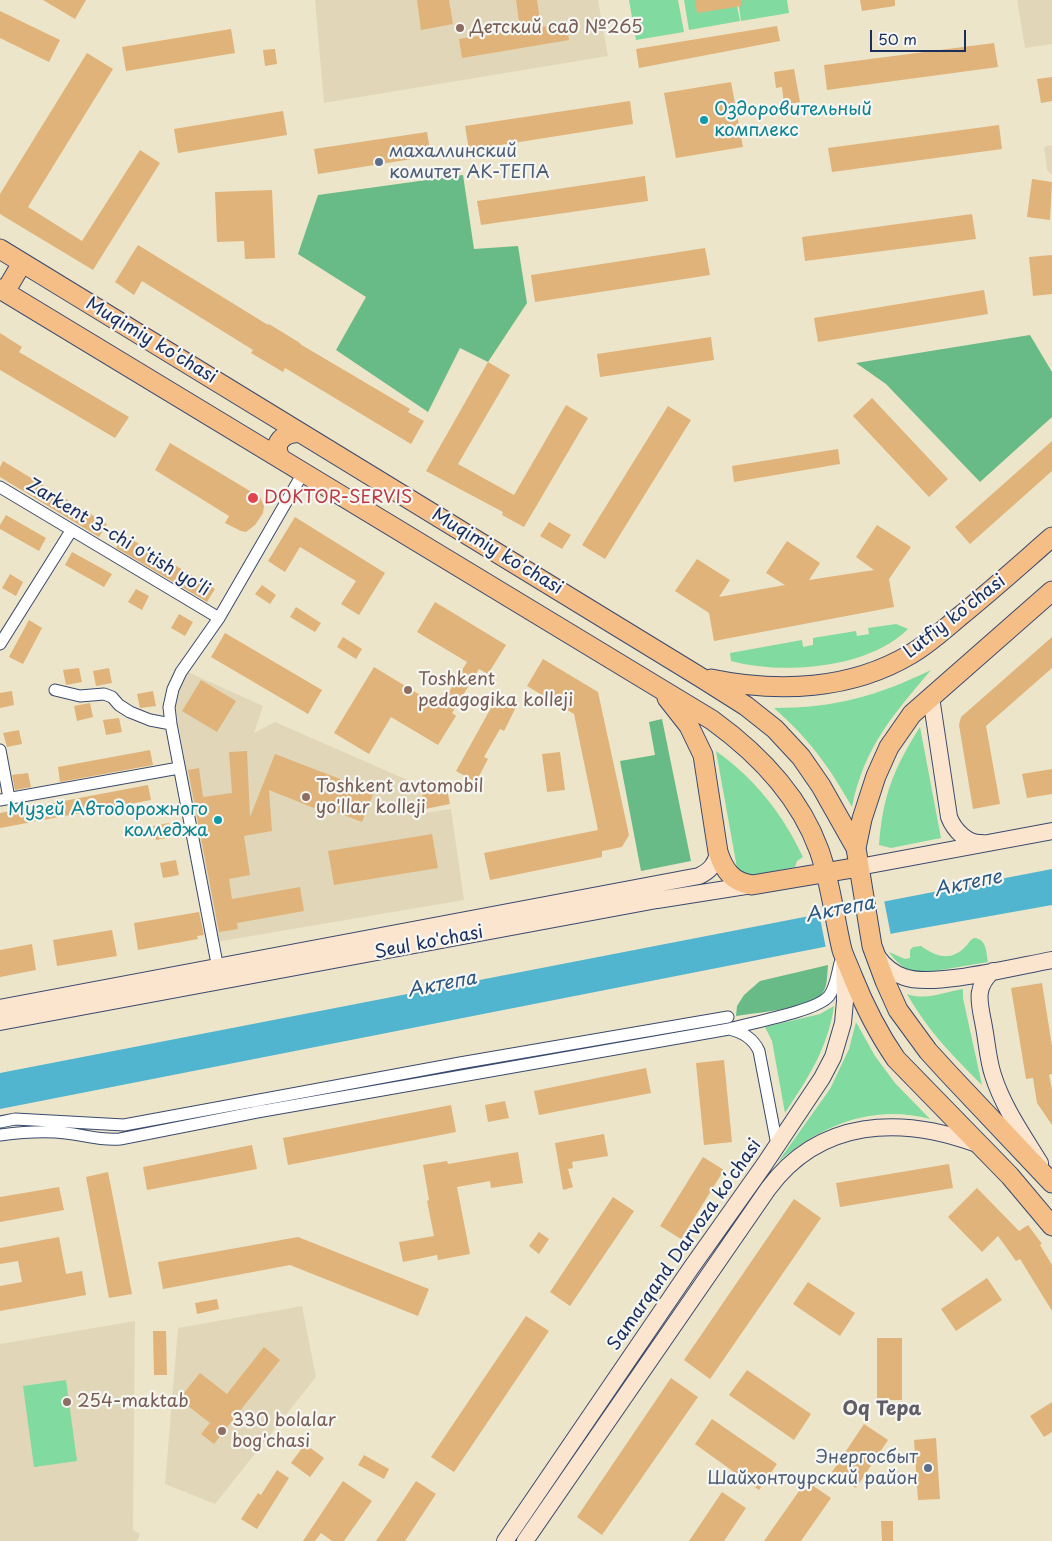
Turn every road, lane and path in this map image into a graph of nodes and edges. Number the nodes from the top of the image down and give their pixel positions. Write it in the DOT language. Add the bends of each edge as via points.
graph roads {
  1 [pos="0,249"];
  2 [pos="22,262"];
  3 [pos="2,290"];
  4 [pos="301,433"];
  5 [pos="282,460"];
  6 [pos="303,472"];
  7 [pos="0,487"];
  8 [pos="72,531"];
  9 [pos="1052,538"];
  10 [pos="1052,591"];
  11 [pos="219,618"];
  12 [pos="0,644"];
  13 [pos="700,677"];
  14 [pos="652,683"];
  15 [pos="55,690"];
  16 [pos="931,697"];
  17 [pos="170,724"];
  18 [pos="0,750"];
  19 [pos="179,768"];
  20 [pos="4,799"];
  21 [pos="1052,831"];
  22 [pos="984,843"];
  23 [pos="856,848"];
  24 [pos="718,852"];
  25 [pos="859,867"];
  26 [pos="827,872"];
  27 [pos="752,884"];
  28 [pos="872,946"];
  29 [pos="843,951"];
  30 [pos="1052,960"];
  31 [pos="993,971"];
  32 [pos="219,974"];
  33 [pos="960,976"];
  34 [pos="979,999"];
  35 [pos="0,1008"];
  36 [pos="0,1022"];
  37 [pos="728,1023"];
  38 [pos="0,1122"];
  39 [pos="0,1135"];
  40 [pos="977,1144"];
  41 [pos="778,1145"];
  42 [pos="1052,1183"];
  43 [pos="1052,1226"];
  44 [pos="505,1541"];
  45 [pos="525,1541"];
  1 -- 2 [label="main road, Muqimiy ko'chasi"];
  2 -- 3 [label="main road"];
  2 -- 4 [label="main road, Muqimiy ko'chasi"];
  3 -- 5 [label="main road, Muqimiy ko'chasi"];
  4 -- 5 [label="main road" via="290,433 281,439 278,450"];
  4 -- 13 [label="main road, Muqimiy ko'chasi"];
  5 -- 6 [label="main road, Muqimiy ko'chasi"];
  6 -- 11 [label="street"];
  6 -- 14 [label="main road, Muqimiy ko'chasi"];
  7 -- 8 [label="street, Zarkent 3-chi o'tish yo'li"];
  8 -- 11 [label="street, Zarkent 3-chi o'tish yo'li"];
  8 -- 12 [label="street"];
  9 -- 13 [label="main road, Lutfiy ko'chasi" via="934,638 911,654 870,673 840,681 778,688"];
  10 -- 16 [label="main road"];
  11 -- 17 [label="street" via="172,689"];
  13 -- 23 [label="main road, Muqimiy ko'chasi" via="746,706 775,729 801,757"];
  14 -- 24 [label="main road" via="682,717 703,755"];
  14 -- 26 [label="main road, Muqimiy ko'chasi" via="728,731 756,754 799,808"];
  15 -- 17 [label="street" via="80,696 104,694 130,712"];
  16 -- 22 [label="main road" via="949,818 963,836 978,844"];
  16 -- 23 [label="main road" via="912,714 882,761 864,812"];
  17 -- 19 [label="street"];
  18 -- 20 [label="street"];
  19 -- 20 [label="street"];
  19 -- 32 [label="street"];
  21 -- 22 [label="main road"];
  22 -- 25 [label="main road"];
  23 -- 25 [label="main road, Muqimiy ko'chasi"];
  24 -- 27 [label="main road" via="732,877"];
  24 -- 32 [label="main road" via="712,868 699,876"];
  25 -- 26 [label="main road, Seul ko'chasi"];
  25 -- 28 [label="main road, Muqimiy ko'chasi"];
  26 -- 27 [label="main road, Seul ko'chasi"];
  26 -- 29 [label="main road, Muqimiy ko'chasi"];
  27 -- 32 [label="main road, Seul ko'chasi"];
  28 -- 33 [label="main road" via="885,966 903,977 922,980"];
  28 -- 42 [label="main road, Muqimiy ko'chasi" via="890,993 907,1023 949,1074"];
  29 -- 37 [label="street" via="835,983 823,1001 806,1009"];
  29 -- 40 [label="main road, Muqimiy ko'chasi" via="862,998 896,1059"];
  29 -- 41 [label="main road, Samarqand Darvoza koʻchasi" via="845,1001 837,1045 822,1078"];
  30 -- 31 [label="main road"];
  31 -- 33 [label="main road"];
  31 -- 34 [label="main road" via="982,981"];
  32 -- 35 [label="main road, Seul ko'chasi"];
  32 -- 36 [label="main road, Seul ko'chasi"];
  33 -- 34 [label="main road" via="974,984"];
  34 -- 42 [label="main road" via="997,1086"];
  37 -- 38 [label="street" via="460,1063 124,1125"];
  37 -- 39 [label="street" via="120,1139 64,1132"];
  37 -- 41 [label="street" via="754,1042 759,1051"];
  40 -- 43 [label="main road, Muqimiy ko'chasi" via="1010,1176"];
  40 -- 45 [label="main road, Samarqand Darvoza koʻchasi" via="928,1130 891,1126 874,1128 830,1139 788,1167 779,1175"];
  41 -- 44 [label="main road, Samarqand Darvoza koʻchasi"];
}
